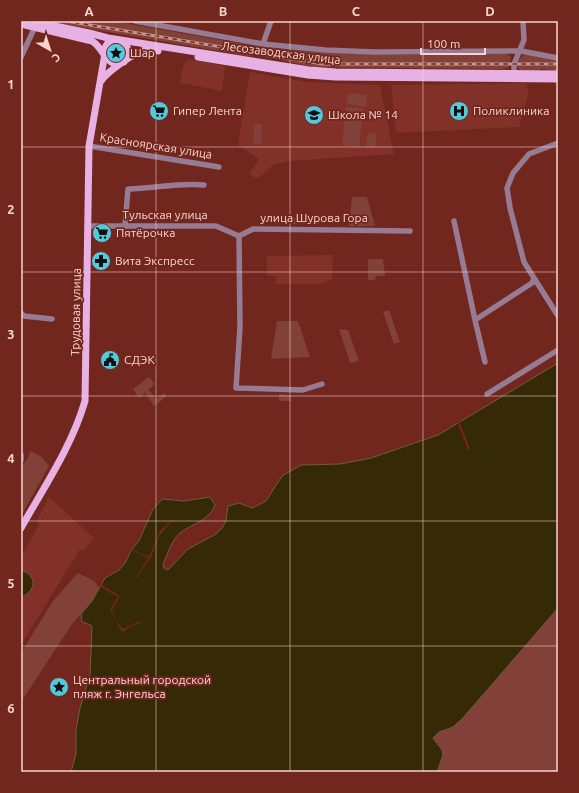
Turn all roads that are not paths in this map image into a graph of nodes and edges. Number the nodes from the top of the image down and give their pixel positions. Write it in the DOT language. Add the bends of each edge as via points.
graph roads {
  1 [pos="28,21"];
  2 [pos="134,21"];
  3 [pos="178,21"];
  4 [pos="271,21"];
  5 [pos="523,21"];
  6 [pos="21,24"];
  7 [pos="35,27"];
  8 [pos="176,28"];
  9 [pos="118,40"];
  10 [pos="262,44"];
  11 [pos="521,50"];
  12 [pos="105,54"];
  13 [pos="21,58"];
  14 [pos="558,58"];
  15 [pos="124,62"];
  16 [pos="514,72"];
  17 [pos="558,74"];
  18 [pos="558,79"];
  19 [pos="100,82"];
  20 [pos="558,143"];
  21 [pos="89,146"];
  22 [pos="219,167"];
  23 [pos="204,184"];
  24 [pos="454,221"];
  25 [pos="88,226"];
  26 [pos="125,226"];
  27 [pos="410,231"];
  28 [pos="239,236"];
  29 [pos="534,278"];
  30 [pos="21,313"];
  31 [pos="558,316"];
  32 [pos="52,319"];
  33 [pos="475,320"];
  34 [pos="558,350"];
  35 [pos="485,362"];
  36 [pos="322,384"];
  37 [pos="487,394"];
  38 [pos="21,455"];
  39 [pos="21,460"];
  40 [pos="21,528"];
  1 -- 9 [label="main road, Лесозаводская улица"];
  2 -- 8 [label="street, Лесозаводская улица"];
  3 -- 8 [label="street"];
  4 -- 10 [label="street"];
  5 -- 11 [label="street" via="524,40"];
  6 -- 7 [label="main road"];
  7 -- 12 [label="main road" via="90,40"];
  7 -- 13 [label="street"];
  8 -- 10 [label="street, Лесозаводская улица"];
  9 -- 12 [label="main road" via="108,44"];
  9 -- 15 [label="main road" via="125,43 129,50"];
  9 -- 16 [label="main road, Лесозаводская улица" via="309,70"];
  10 -- 11 [label="street, Лесозаводская улица" via="375,52"];
  11 -- 14 [label="street, Лесозаводская улица"];
  11 -- 16 [label="street" via="514,64"];
  12 -- 15 [label="main road" via="112,63"];
  12 -- 19 [label="main road, Трудовая улица"];
  15 -- 18 [label="main road, Лесозаводская улица" via="140,52 150,50 335,77"];
  15 -- 19 [label="main road"];
  16 -- 17 [label="main road, Лесозаводская улица"];
  19 -- 21 [label="main road, Трудовая улица"];
  20 -- 29 [label="street" via="529,154 513,173 508,188 510,208 524,262"];
  21 -- 22 [label="street, Красноярская улица"];
  21 -- 25 [label="main road, Трудовая улица"];
  23 -- 26 [label="street" via="186,183 128,190"];
  24 -- 33 [label="street"];
  25 -- 26 [label="street, Тульская улица"];
  25 -- 40 [label="main road, Трудовая улица" via="85,401 80,419 68,443"];
  26 -- 28 [label="street, Тульская улица" via="216,226"];
  27 -- 28 [label="street, улица Шурова Гора" via="253,229"];
  28 -- 36 [label="street" via="240,327 236,388 303,390"];
  29 -- 31 [label="street"];
  29 -- 33 [label="street" via="532,283"];
  30 -- 32 [label="street" via="24,316"];
  33 -- 35 [label="street"];
  34 -- 37 [label="street"];
  38 -- 39 [label="street"];
}
